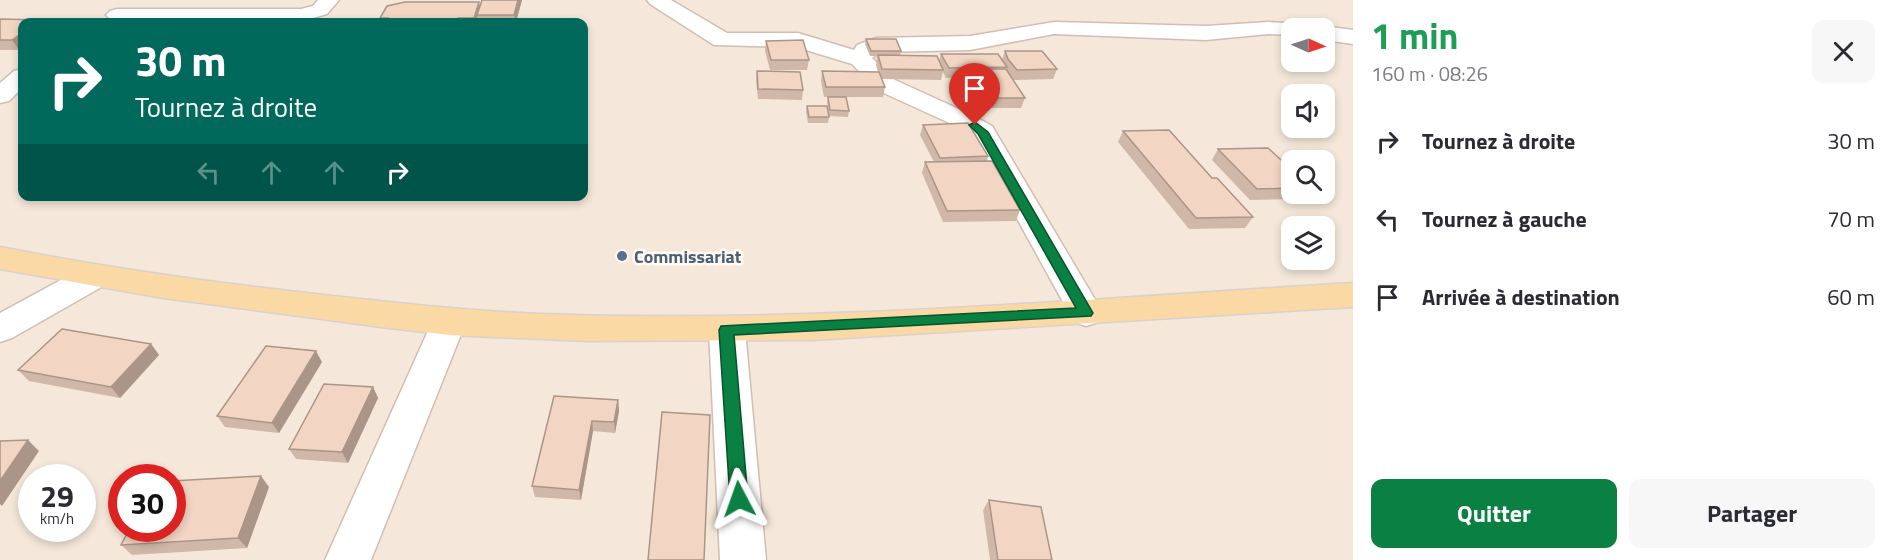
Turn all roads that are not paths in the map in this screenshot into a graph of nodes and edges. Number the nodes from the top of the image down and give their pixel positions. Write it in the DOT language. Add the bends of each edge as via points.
graph roads {
  1 [pos="136,0"];
  2 [pos="329,0"];
  3 [pos="657,0"];
  4 [pos="112,18"];
  5 [pos="159,18"];
  6 [pos="1281,29"];
  7 [pos="1335,35"];
  8 [pos="1353,37"];
  9 [pos="860,59"];
  10 [pos="18,80"];
  11 [pos="0,96"];
  12 [pos="0,258"];
  13 [pos="93,277"];
  14 [pos="1353,295"];
  15 [pos="1086,313"];
  16 [pos="449,322"];
  17 [pos="0,329"];
  18 [pos="727,330"];
  19 [pos="348,560"];
  20 [pos="743,560"];
  1 -- 4 [label="street"];
  2 -- 5 [label="street" via="320,10 302,15"];
  3 -- 9 [label="street" via="722,40 798,40"];
  6 -- 9 [label="street" via="1206,33 1054,28 970,43 876,45 865,50"];
  7 -- 8 [label="street"];
  9 -- 15 [label="street" via="886,85 983,132"];
  10 -- 11 [label="street"];
  12 -- 13 [label="main road"];
  13 -- 16 [label="main road"];
  13 -- 17 [label="street"];
  14 -- 15 [label="main road"];
  15 -- 18 [label="main road"];
  16 -- 18 [label="main road"];
  16 -- 19 [label="street"];
  18 -- 20 [label="street"];
}
